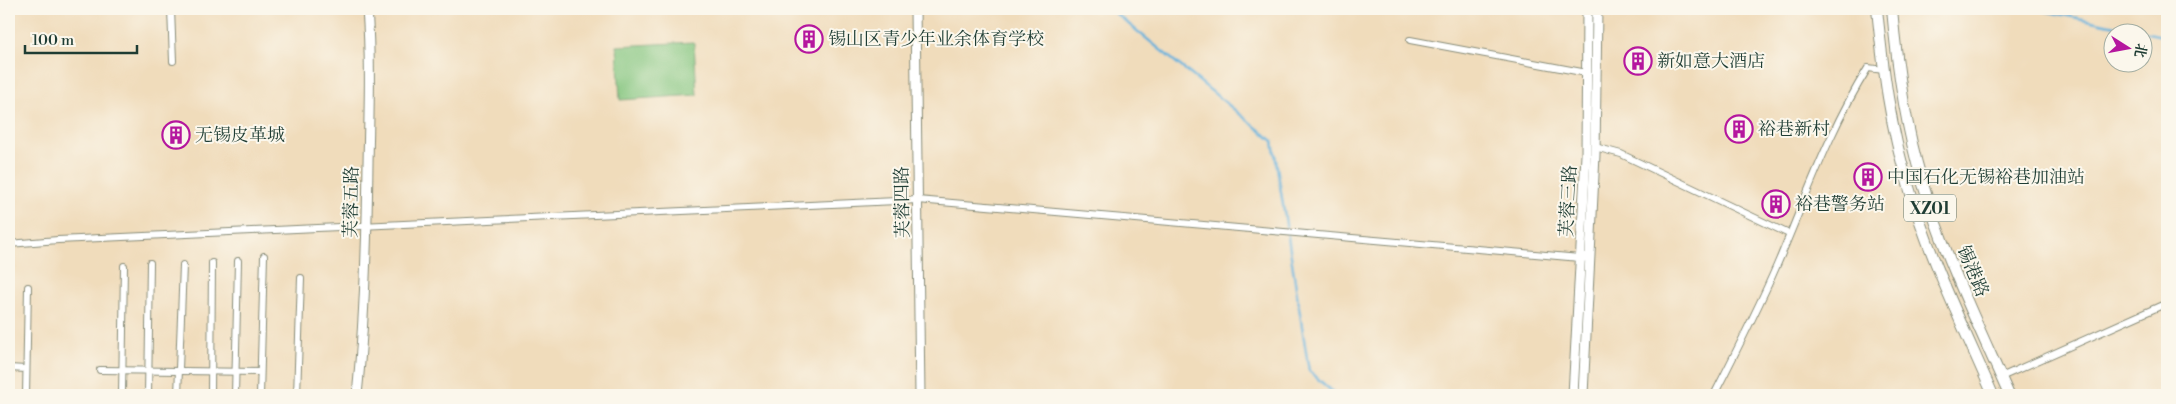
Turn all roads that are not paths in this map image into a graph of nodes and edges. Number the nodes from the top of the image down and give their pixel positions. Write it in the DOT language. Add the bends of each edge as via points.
graph roads {
  1 [pos="171,9"];
  2 [pos="367,9"];
  3 [pos="915,9"];
  4 [pos="1587,9"];
  5 [pos="1597,9"];
  6 [pos="1877,9"];
  7 [pos="1892,9"];
  8 [pos="1410,40"];
  9 [pos="173,61"];
  10 [pos="1884,70"];
  11 [pos="1588,73"];
  12 [pos="1596,147"];
  13 [pos="918,200"];
  14 [pos="367,227"];
  15 [pos="1790,234"];
  16 [pos="9,244"];
  17 [pos="264,256"];
  18 [pos="1586,259"];
  19 [pos="238,261"];
  20 [pos="150,263"];
  21 [pos="212,263"];
  22 [pos="183,265"];
  23 [pos="124,266"];
  24 [pos="301,278"];
  25 [pos="28,287"];
  26 [pos="2167,303"];
  27 [pos="9,368"];
  28 [pos="26,369"];
  29 [pos="100,370"];
  30 [pos="122,370"];
  31 [pos="149,371"];
  32 [pos="179,371"];
  33 [pos="211,372"];
  34 [pos="235,372"];
  35 [pos="260,372"];
  36 [pos="2001,377"];
  37 [pos="26,395"];
  38 [pos="122,395"];
  39 [pos="148,395"];
  40 [pos="178,395"];
  41 [pos="211,395"];
  42 [pos="235,395"];
  43 [pos="260,395"];
  44 [pos="297,395"];
  45 [pos="357,395"];
  46 [pos="920,395"];
  47 [pos="1574,395"];
  48 [pos="1583,395"];
  49 [pos="1714,395"];
  50 [pos="1993,395"];
  51 [pos="2009,395"];
  1 -- 9 [label="street"];
  2 -- 14 [label="main road, 芙蓉五路"];
  3 -- 13 [label="main road, 芙蓉四路"];
  4 -- 11 [label="main road, 芙蓉三路"];
  5 -- 12 [label="main road, 芙蓉三路"];
  6 -- 10 [label="main road, 锡港路 / XZ01"];
  7 -- 36 [label="main road, 锡港路 / XZ01" via="1903,101 1921,179 1946,249"];
  8 -- 11 [label="street"];
  10 -- 15 [label="street" via="1868,68 1848,100"];
  10 -- 50 [label="main road, 锡港路 / XZ01" via="1897,144 1918,218"];
  11 -- 18 [label="main road, 芙蓉三路"];
  12 -- 15 [label="street" via="1621,154"];
  12 -- 18 [label="main road, 芙蓉三路"];
  13 -- 14 [label="street"];
  13 -- 18 [label="street"];
  13 -- 46 [label="main road, 芙蓉四路"];
  14 -- 16 [label="street"];
  14 -- 45 [label="main road, 芙蓉五路" via="363,342"];
  15 -- 49 [label="street"];
  17 -- 35 [label="street"];
  18 -- 47 [label="main road, 芙蓉三路"];
  18 -- 48 [label="main road, 芙蓉三路"];
  19 -- 34 [label="street"];
  20 -- 31 [label="street"];
  21 -- 33 [label="street"];
  22 -- 32 [label="street"];
  23 -- 30 [label="street"];
  24 -- 44 [label="street"];
  25 -- 28 [label="street"];
  26 -- 36 [label="street"];
  27 -- 28 [label="street"];
  28 -- 37 [label="street"];
  29 -- 30 [label="street"];
  30 -- 31 [label="street"];
  30 -- 38 [label="street"];
  31 -- 32 [label="street"];
  31 -- 39 [label="street"];
  32 -- 33 [label="street"];
  32 -- 40 [label="street"];
  33 -- 34 [label="street"];
  33 -- 41 [label="street"];
  34 -- 35 [label="street"];
  34 -- 42 [label="street"];
  35 -- 43 [label="street"];
  36 -- 51 [label="main road, 锡港路 / XZ01"];
}
